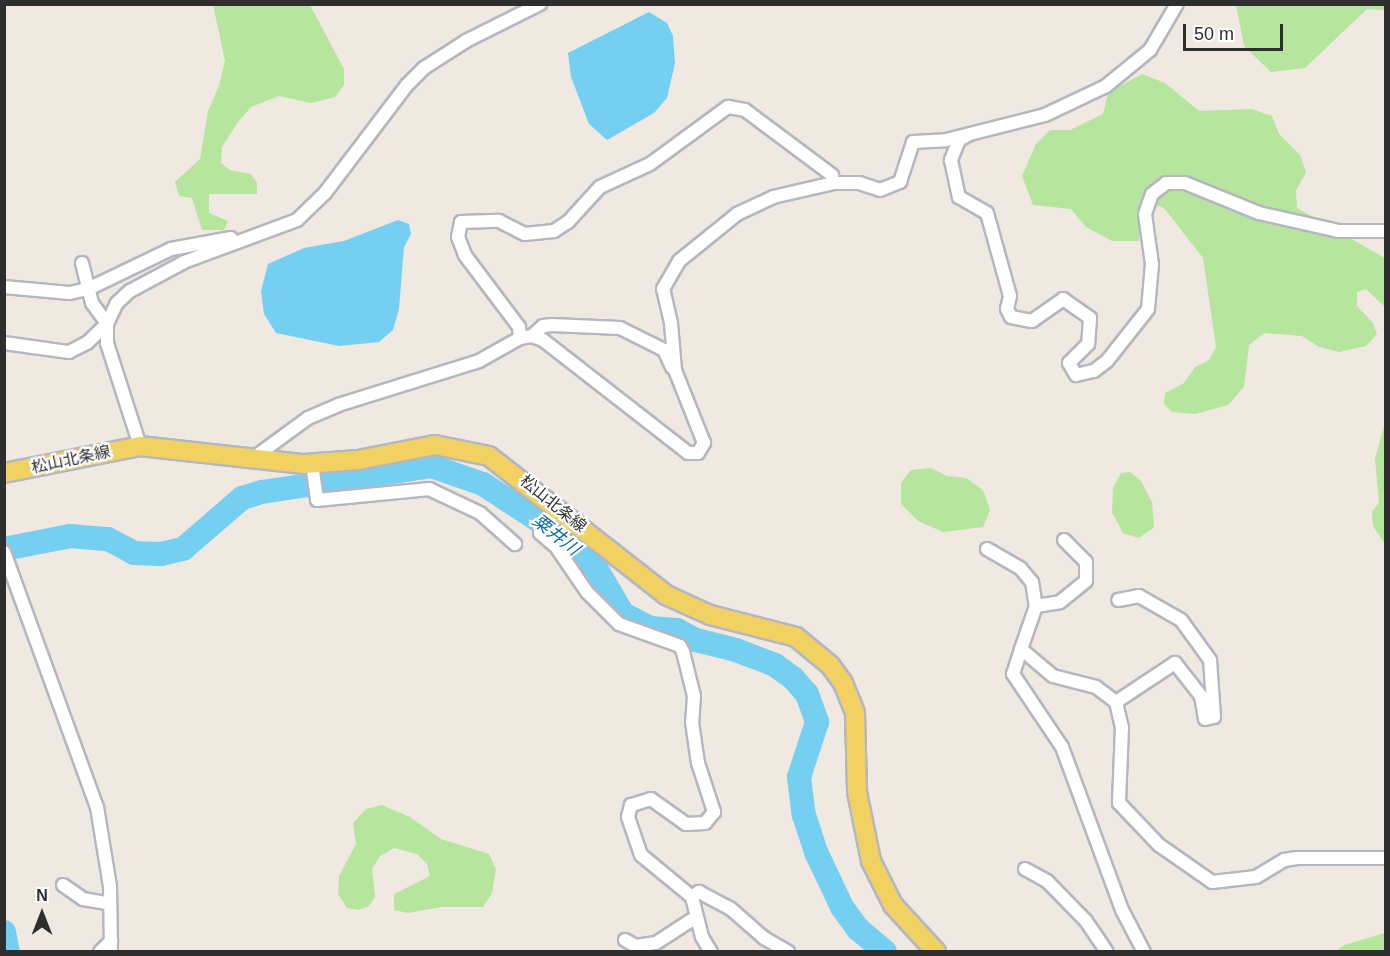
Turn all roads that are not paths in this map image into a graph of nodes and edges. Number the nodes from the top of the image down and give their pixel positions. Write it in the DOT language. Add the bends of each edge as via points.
graph roads {
  1 [pos="540,4"];
  2 [pos="1177,4"];
  3 [pos="977,130"];
  4 [pos="832,175"];
  5 [pos="794,190"];
  6 [pos="880,190"];
  7 [pos="1386,231"];
  8 [pos="238,240"];
  9 [pos="171,249"];
  10 [pos="82,263"];
  11 [pos="178,265"];
  12 [pos="4,287"];
  13 [pos="88,289"];
  14 [pos="107,324"];
  15 [pos="526,337"];
  16 [pos="4,343"];
  17 [pos="675,369"];
  18 [pos="140,446"];
  19 [pos="252,459"];
  20 [pos="313,470"];
  21 [pos="4,473"];
  22 [pos="554,514"];
  23 [pos="1064,540"];
  24 [pos="516,544"];
  25 [pos="987,549"];
  26 [pos="6,557"];
  27 [pos="1118,600"];
  28 [pos="1036,606"];
  29 [pos="1021,649"];
  30 [pos="1116,702"];
  31 [pos="1386,858"];
  32 [pos="1025,869"];
  33 [pos="63,885"];
  34 [pos="692,897"];
  35 [pos="110,904"];
  36 [pos="696,917"];
  37 [pos="625,940"];
  38 [pos="111,946"];
  39 [pos="100,951"];
  40 [pos="711,951"];
  41 [pos="788,951"];
  42 [pos="936,951"];
  43 [pos="1107,951"];
  44 [pos="1144,951"];
  1 -- 8 [label="street" via="466,41 424,68 406,85 325,193 297,220"];
  2 -- 3 [label="street" via="1150,50 1106,86 1045,116"];
  3 -- 6 [label="street" via="946,140 913,142 900,182"];
  3 -- 7 [label="street" via="959,140 954,148 951,160 959,197 987,213 1010,296 1011,317 1032,321 1063,299 1090,318 1088,344 1069,363 1076,375 1094,371 1107,361 1148,309 1152,264 1146,214 1152,194 1166,183 1185,183 1259,213 1327,228"];
  4 -- 5 [label="street" via="806,181"];
  4 -- 6 [label="street" via="870,179"];
  4 -- 15 [label="street" via="745,110 728,107 650,164 600,187 568,222 554,231 533,234 513,230 499,221 462,222 458,237 465,255"];
  5 -- 6 [label="street" via="848,182"];
  5 -- 17 [label="street" via="737,214 679,261 663,289"];
  8 -- 9 [label="street" via="216,239"];
  8 -- 11 [label="street"];
  9 -- 11 [label="street"];
  9 -- 13 [label="street"];
  10 -- 13 [label="street"];
  11 -- 14 [label="street" via="130,291 117,303"];
  12 -- 13 [label="street" via="70,292"];
  13 -- 14 [label="street" via="100,318"];
  14 -- 16 [label="street" via="87,343 69,352"];
  14 -- 18 [label="street" via="107,343"];
  15 -- 17 [label="street" via="552,325 620,328 664,350"];
  15 -- 17 [label="street" via="543,340 688,453 698,453 704,443 701,430"];
  15 -- 19 [label="street" via="479,361 389,387 308,418"];
  18 -- 19 [label="main road, 松山北条線"];
  18 -- 21 [label="main road, 松山北条線"];
  19 -- 20 [label="main road, 松山北条線"];
  20 -- 22 [label="main road, 松山北条線" via="420,447 451,446 489,456"];
  20 -- 24 [label="street" via="317,500 429,489 480,513"];
  22 -- 34 [label="street" via="540,533 557,548 586,592 619,624 680,646 683,652 694,696 692,722 698,763 714,812 705,823 686,824 651,799 631,805 628,817 641,855"];
  22 -- 42 [label="main road, 松山北条線" via="666,595 710,615 796,637 830,665 849,697 858,726 857,792 871,861 893,905"];
  23 -- 28 [label="street" via="1086,562 1086,581 1060,602"];
  25 -- 28 [label="street" via="1021,569 1032,582"];
  26 -- 35 [label="street" via="97,807 107,851"];
  27 -- 30 [label="street" via="1139,596 1181,620 1210,660 1214,717 1205,719 1201,696 1175,663"];
  28 -- 29 [label="street"];
  29 -- 30 [label="street" via="1053,676 1096,687"];
  29 -- 44 [label="street" via="1013,674 1062,747 1122,910"];
  30 -- 31 [label="street" via="1122,727 1119,803 1159,845 1212,882 1256,877 1284,860 1297,858"];
  32 -- 43 [label="street" via="1047,881 1086,921"];
  33 -- 35 [label="street" via="83,899"];
  34 -- 36 [label="street"];
  34 -- 41 [label="street" via="699,892 731,909 764,938"];
  35 -- 38 [label="street"];
  36 -- 37 [label="street" via="656,943 636,946"];
  36 -- 40 [label="street"];
  38 -- 39 [label="street"];
}
